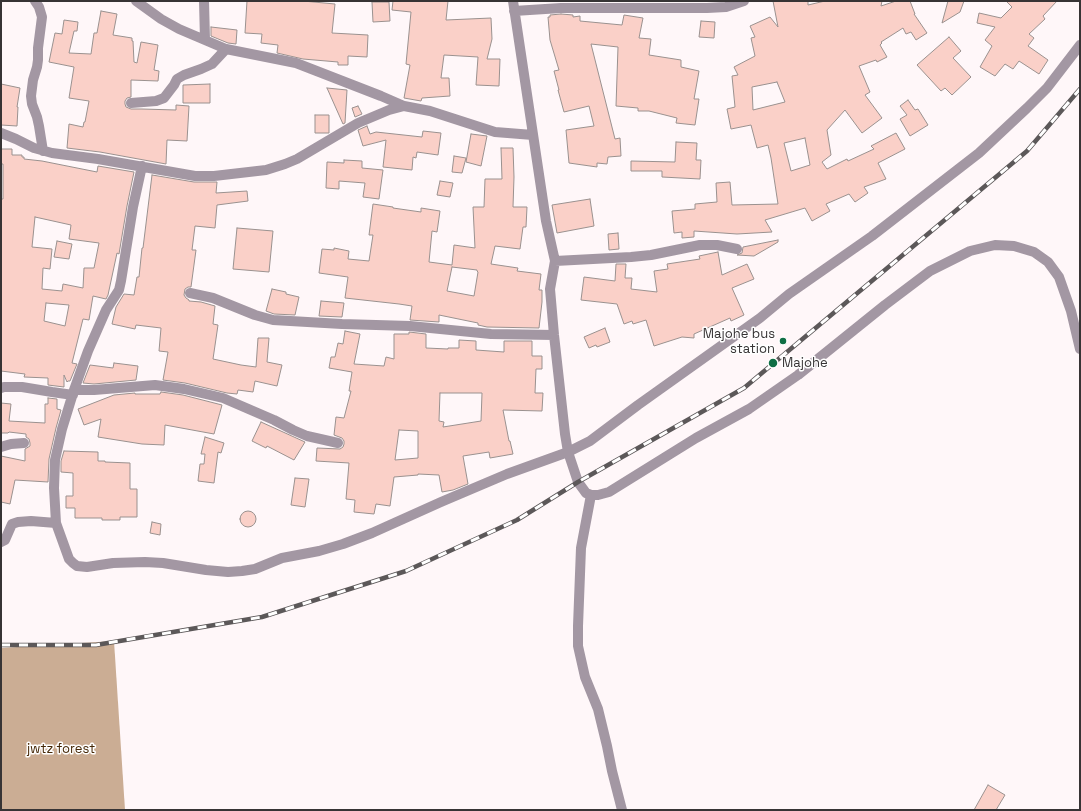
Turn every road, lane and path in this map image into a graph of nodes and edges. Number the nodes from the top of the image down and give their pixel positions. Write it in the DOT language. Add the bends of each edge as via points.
graph roads {
  1 [pos="35,1"];
  2 [pos="136,1"];
  3 [pos="204,1"];
  4 [pos="744,1"];
  5 [pos="680,5"];
  6 [pos="513,6"];
  7 [pos="205,40"];
  8 [pos="1080,45"];
  9 [pos="226,49"];
  10 [pos="131,103"];
  11 [pos="404,106"];
  12 [pos="1,133"];
  13 [pos="533,135"];
  14 [pos="43,151"];
  15 [pos="142,166"];
  16 [pos="737,249"];
  17 [pos="555,261"];
  18 [pos="190,293"];
  19 [pos="554,335"];
  20 [pos="1080,349"];
  21 [pos="1,388"];
  22 [pos="73,392"];
  23 [pos="338,442"];
  24 [pos="24,443"];
  25 [pos="1,447"];
  26 [pos="568,452"];
  27 [pos="591,495"];
  28 [pos="56,523"];
  29 [pos="1,542"];
  30 [pos="622,810"];
  1 -- 14 [label="street" via="42,17 32,104"];
  2 -- 7 [label="street" via="161,19"];
  3 -- 7 [label="street"];
  4 -- 5 [label="street" via="707,8"];
  5 -- 6 [label="street" via="561,8"];
  6 -- 13 [label="street"];
  7 -- 9 [label="street"];
  8 -- 26 [label="street" via="1047,88 979,153 760,318 590,441"];
  9 -- 10 [label="street" via="212,64 177,79 164,98"];
  9 -- 11 [label="street" via="296,63"];
  11 -- 13 [label="street" via="430,111 495,132"];
  11 -- 15 [label="street" via="358,123 297,159 266,170 201,176"];
  12 -- 14 [label="street"];
  13 -- 17 [label="street"];
  14 -- 15 [label="street"];
  15 -- 22 [label="street" via="119,290 106,310"];
  16 -- 17 [label="street" via="700,245 651,255"];
  17 -- 19 [label="street" via="550,289"];
  18 -- 19 [label="street" via="213,298 273,320 410,326 490,334"];
  19 -- 26 [label="street"];
  20 -- 27 [label="street" via="1059,277 1048,262 1034,252 1014,246 995,246 970,251 930,271 798,375 749,409 696,438 609,492"];
  21 -- 22 [label="street" via="12,386 52,392"];
  22 -- 23 [label="street" via="155,385 184,389 223,398 307,436"];
  22 -- 28 [label="street" via="56,460"];
  24 -- 25 [label="street"];
  26 -- 27 [label="street" via="578,482 586,493"];
  26 -- 28 [label="street" via="499,477 343,544 282,558 242,571 206,570 145,562 77,566 69,559"];
  27 -- 30 [label="street" via="581,548 578,646 585,677 598,709"];
  28 -- 29 [label="street" via="31,521 12,524 5,540"];
}
